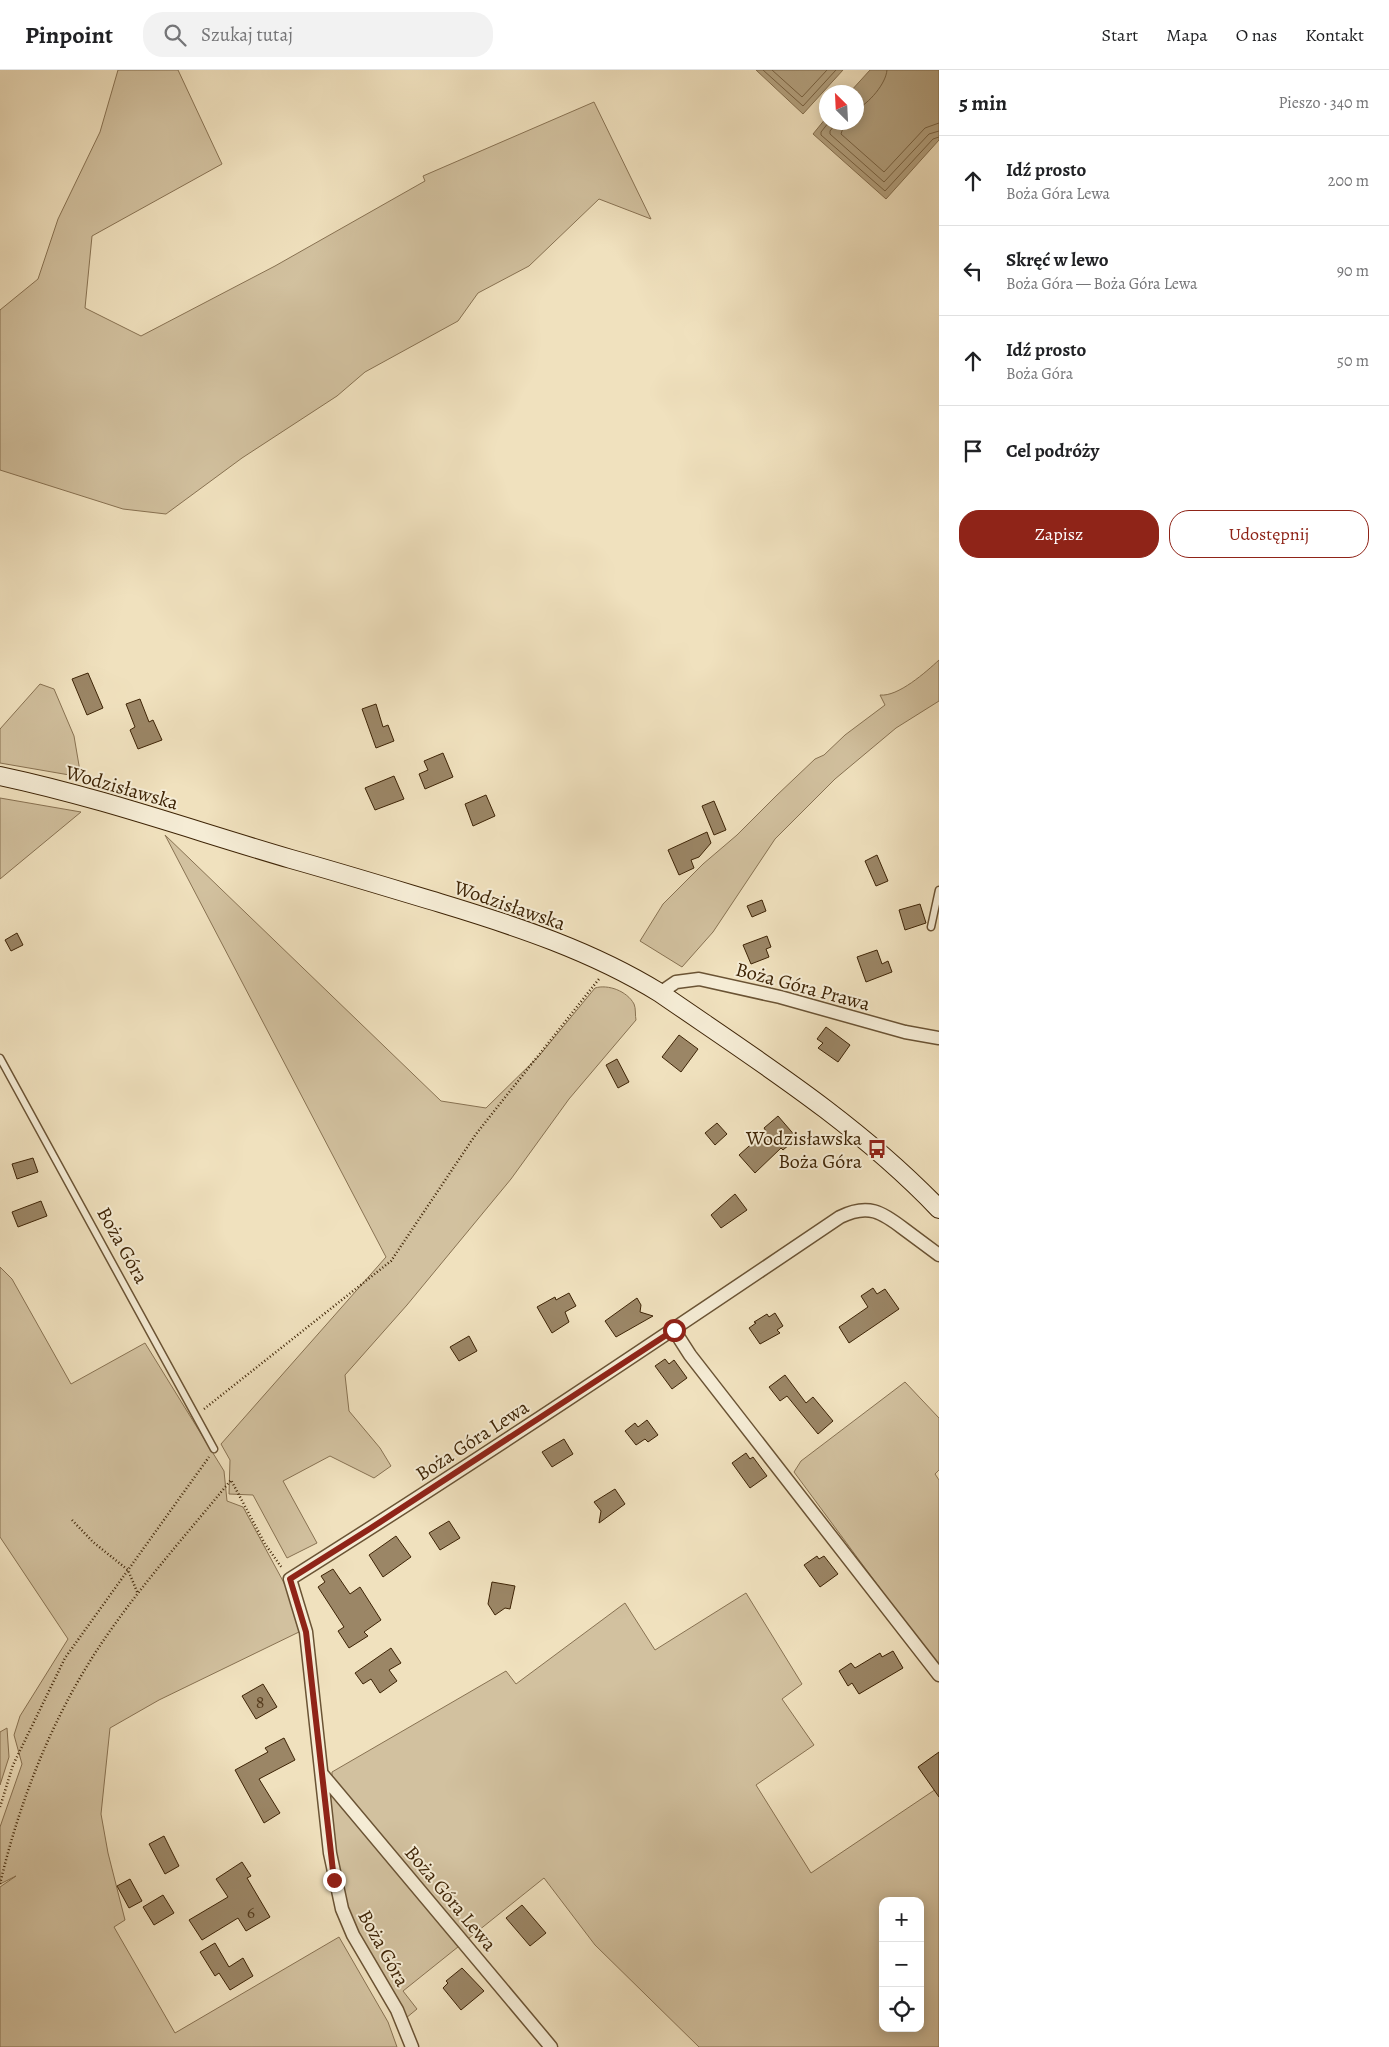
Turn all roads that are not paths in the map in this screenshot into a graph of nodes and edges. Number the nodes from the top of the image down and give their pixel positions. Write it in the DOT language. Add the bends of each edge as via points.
graph roads {
  1 [pos="0,776"];
  2 [pos="939,890"];
  3 [pos="931,927"];
  4 [pos="660,993"];
  5 [pos="939,1038"];
  6 [pos="0,1058"];
  7 [pos="939,1209"];
  8 [pos="939,1255"];
  9 [pos="674,1330"];
  10 [pos="214,1450"];
  11 [pos="290,1579"];
  12 [pos="939,1674"];
  13 [pos="322,1774"];
  14 [pos="412,2047"];
  15 [pos="551,2047"];
  1 -- 4 [label="main road, Wodzisławska" via="109,804 466,911 579,951"];
  2 -- 3 [label="lane"];
  4 -- 5 [label="street, Boża Góra Prawa" via="676,982 699,979"];
  4 -- 7 [label="main road, Wodzisławska" via="877,1149"];
  6 -- 10 [label="lane, Boża Góra"];
  8 -- 9 [label="street, Boża Góra Lewa" via="888,1216 864,1209 850,1212"];
  9 -- 11 [label="street, Boża Góra Lewa"];
  9 -- 12 [label="street" via="696,1363"];
  11 -- 13 [label="street, Boża Góra" via="306,1632"];
  13 -- 14 [label="street, Boża Góra" via="330,1853 342,1909 352,1935 397,2010"];
  13 -- 15 [label="street, Boża Góra Lewa"];
}
